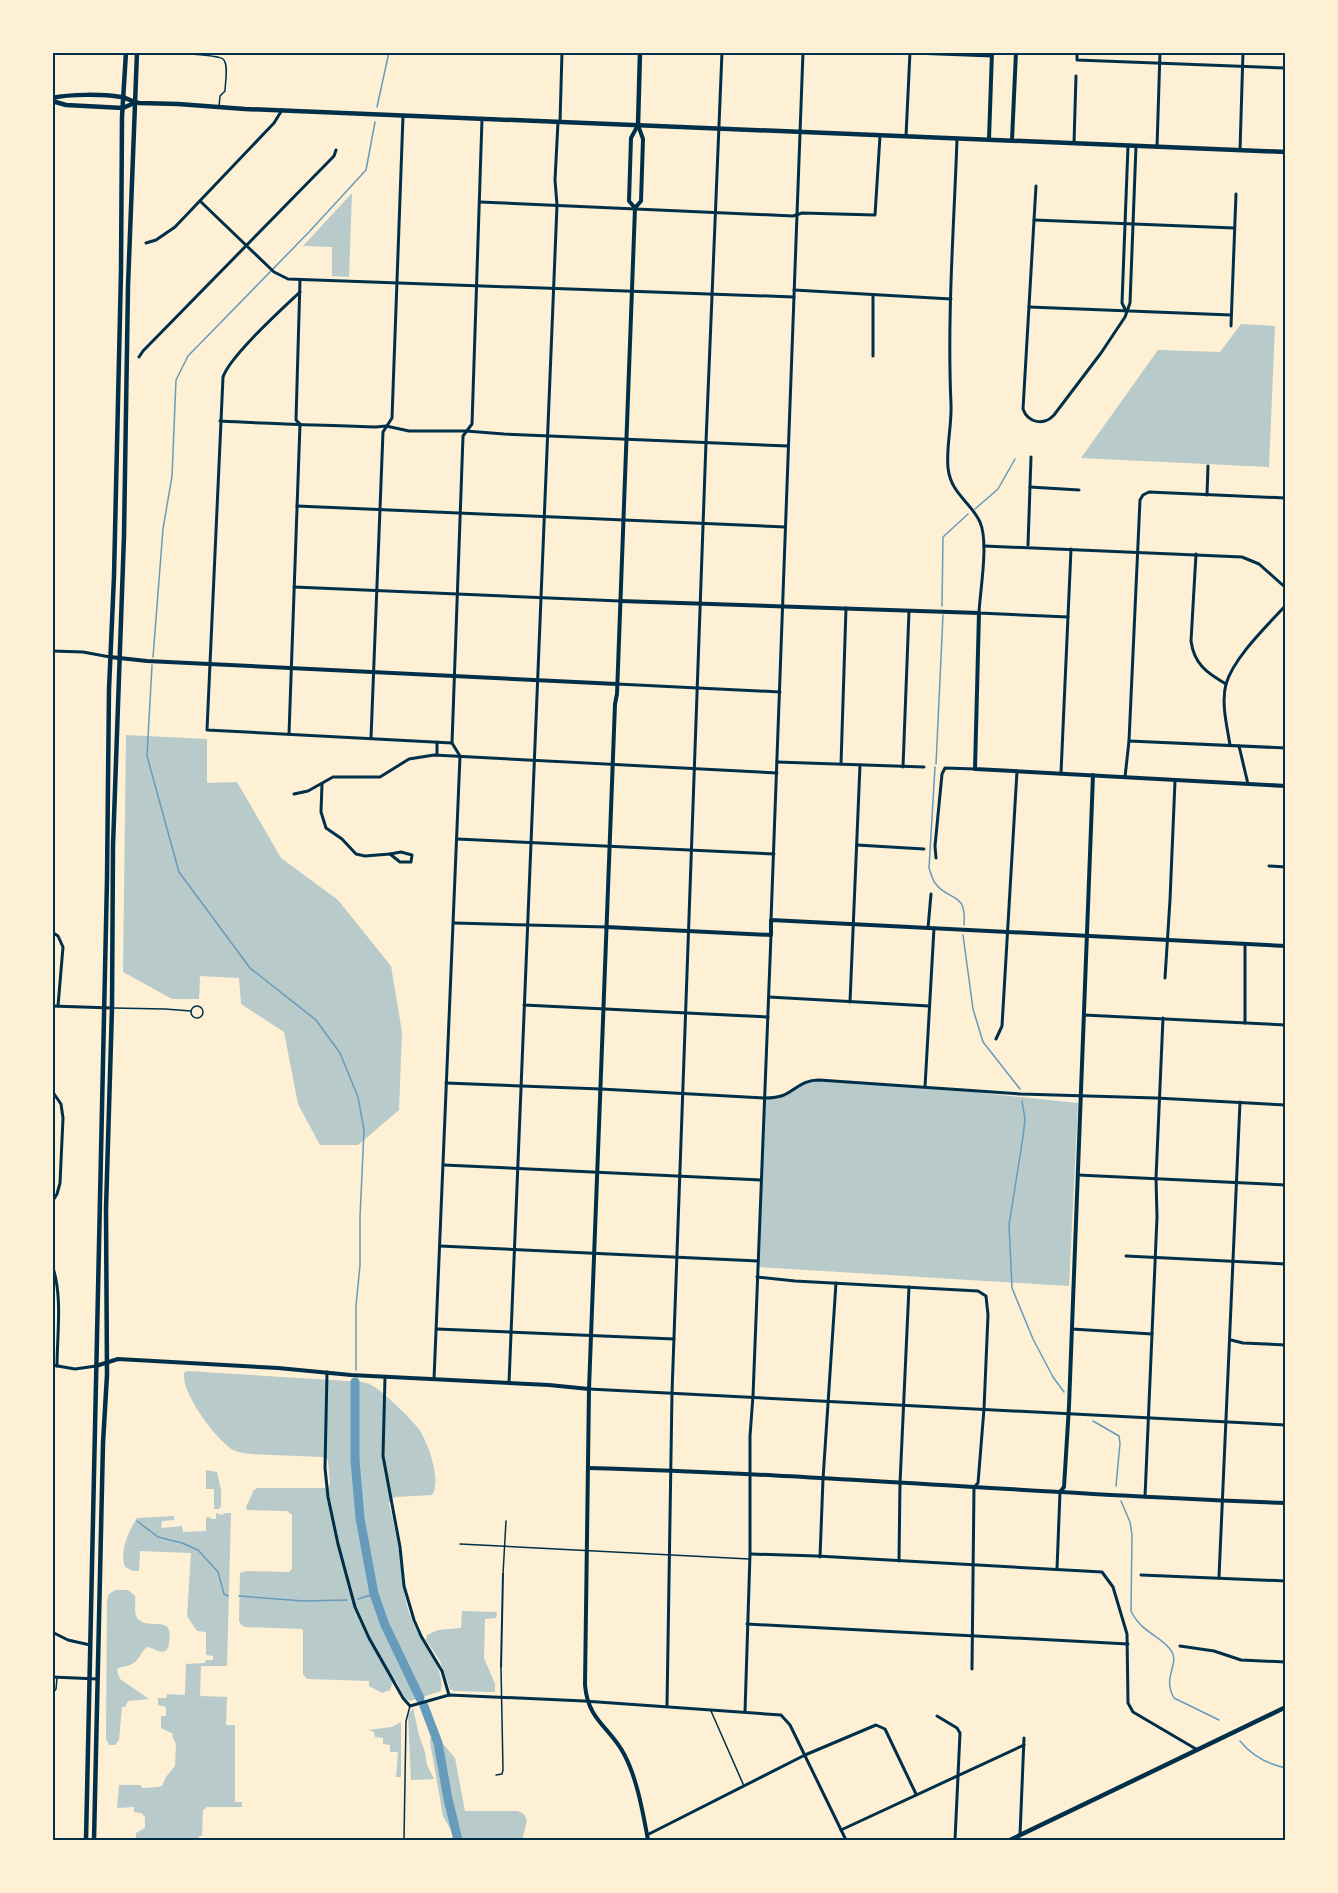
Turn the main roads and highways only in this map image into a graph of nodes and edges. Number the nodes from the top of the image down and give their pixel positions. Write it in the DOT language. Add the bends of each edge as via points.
graph roads {
  1 [pos="126,52"];
  2 [pos="137,52"];
  3 [pos="640,52"];
  4 [pos="124,97"];
  5 [pos="52,100"];
  6 [pos="134,103"];
  7 [pos="123,108"];
  8 [pos="638,125"];
  9 [pos="1286,152"];
  10 [pos="1286,1707"];
  11 [pos="86,1840"];
  12 [pos="94,1840"];
  13 [pos="1010,1840"];
  1 -- 4 [label="main road"];
  2 -- 6 [label="main road"];
  3 -- 8 [label="main road"];
  4 -- 5 [label="main road" via="65,95"];
  4 -- 6 [label="main road"];
  4 -- 7 [label="main road"];
  5 -- 7 [label="main road" via="66,105"];
  6 -- 7 [label="main road"];
  6 -- 8 [label="main road"];
  6 -- 12 [label="main road" via="114,836 107,1363"];
  7 -- 11 [label="main road"];
  8 -- 9 [label="main road"];
  10 -- 13 [label="main road"];
}
